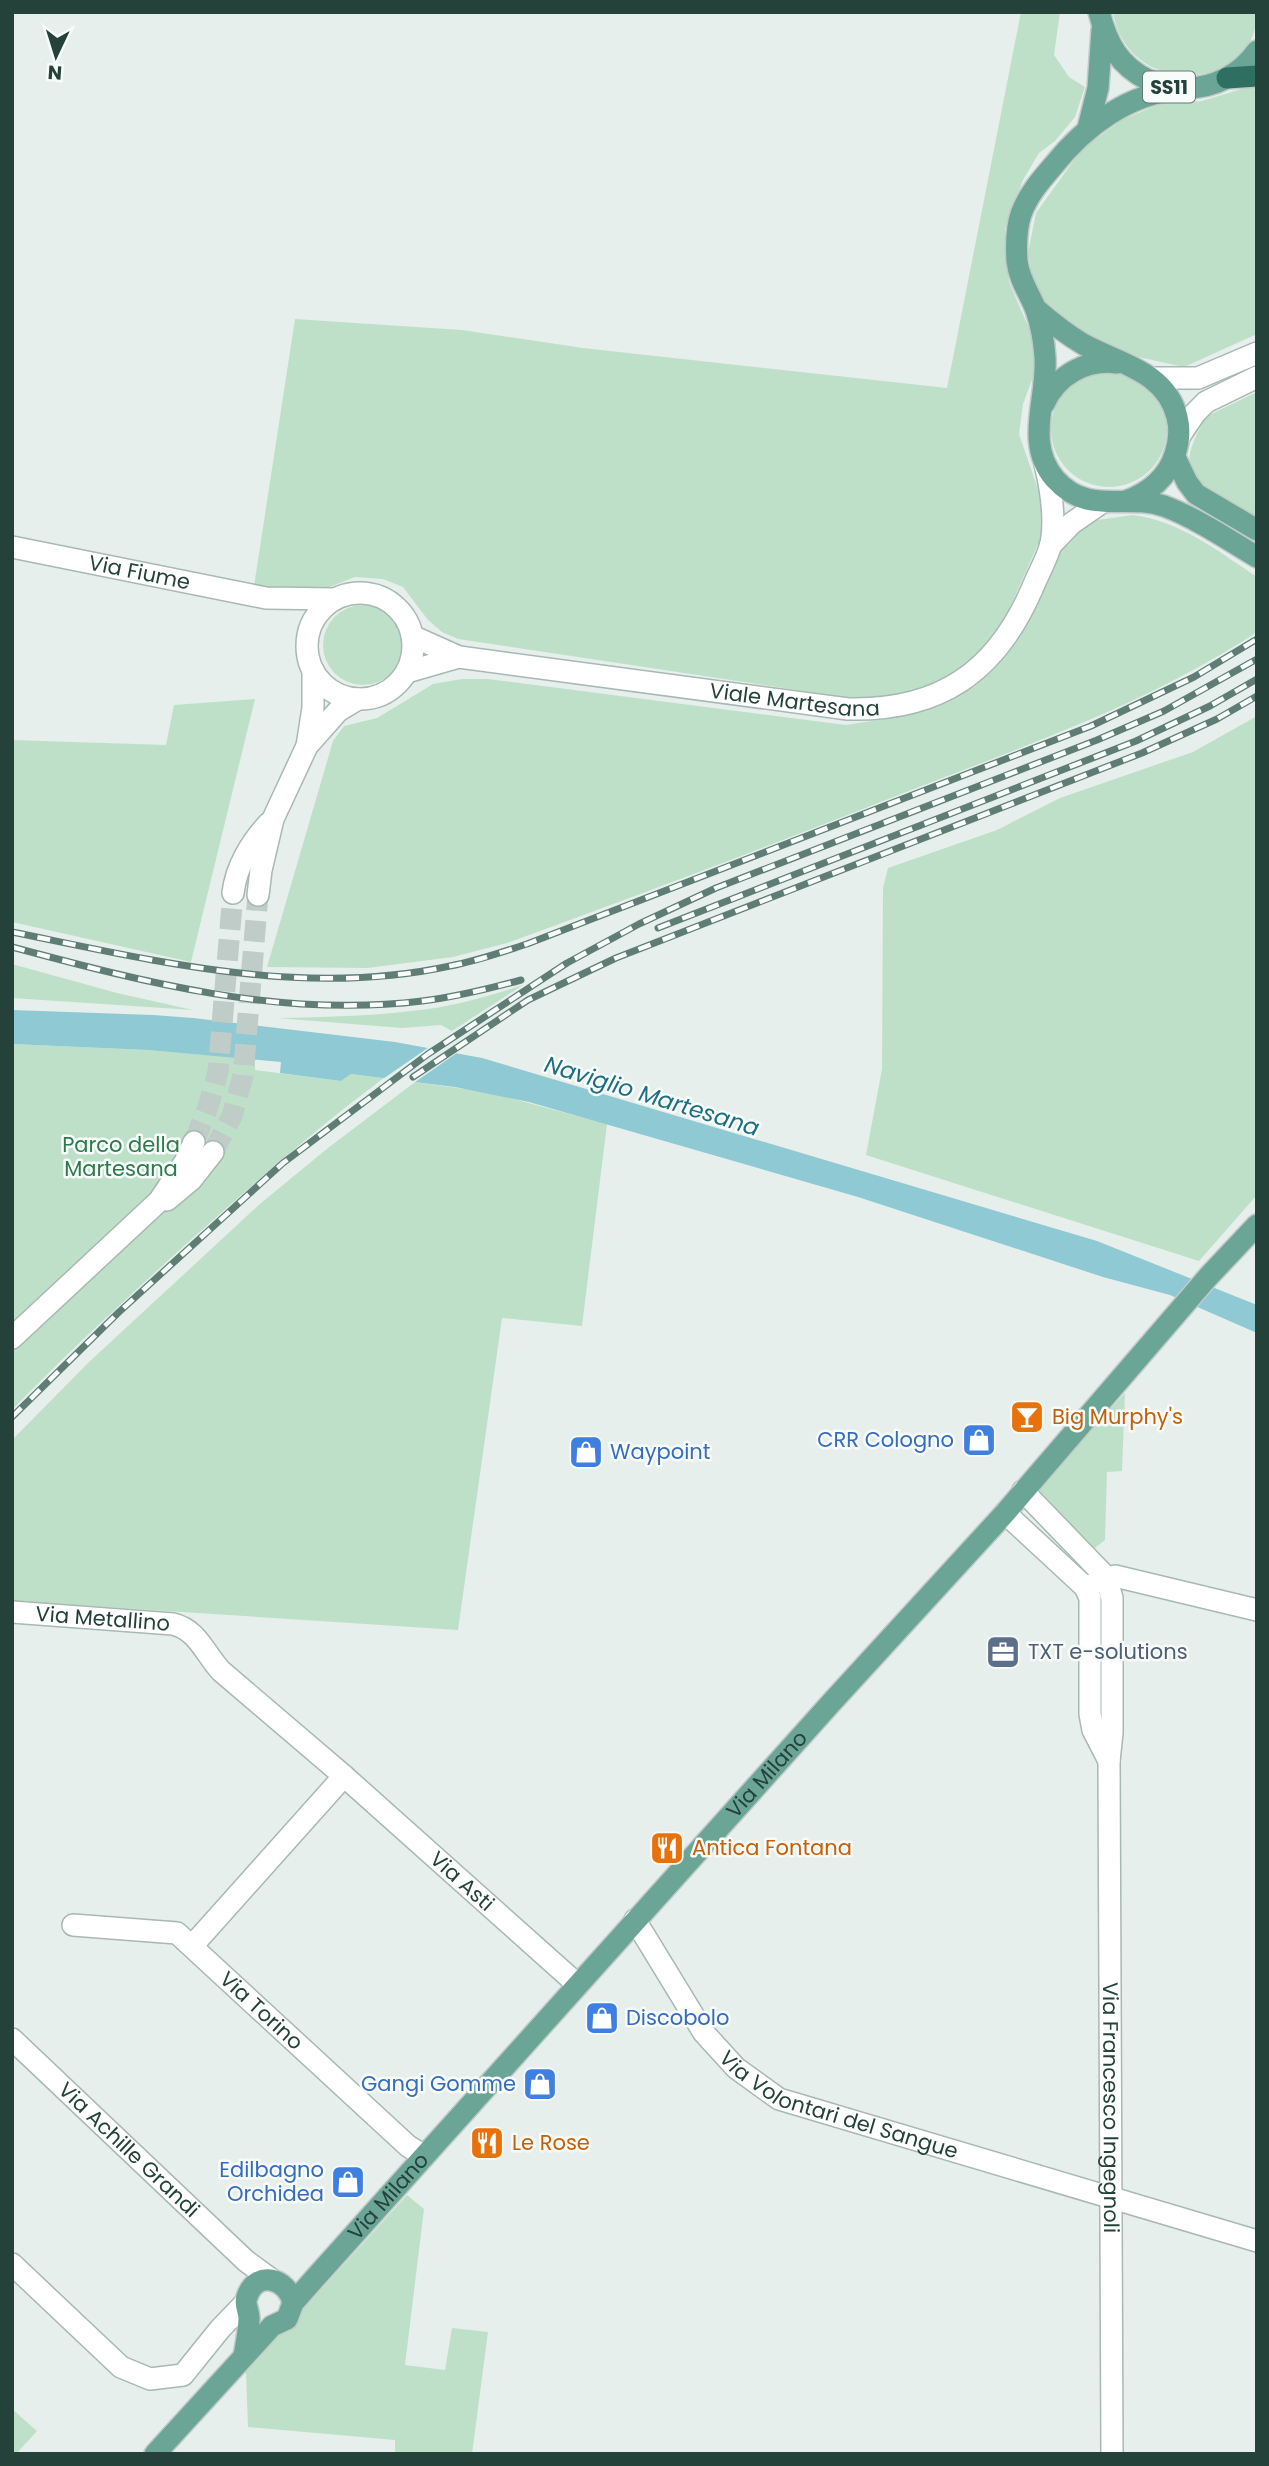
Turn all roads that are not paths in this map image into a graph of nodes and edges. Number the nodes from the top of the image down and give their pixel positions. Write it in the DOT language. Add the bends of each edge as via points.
graph roads {
  1 [pos="1100,15"];
  2 [pos="1257,51"];
  3 [pos="1257,76"];
  4 [pos="1227,78"];
  5 [pos="1180,89"];
  6 [pos="1088,128"];
  7 [pos="1035,309"];
  8 [pos="1257,352"];
  9 [pos="1126,364"];
  10 [pos="1257,377"];
  11 [pos="1153,378"];
  12 [pos="1041,410"];
  13 [pos="1177,447"];
  14 [pos="1044,462"];
  15 [pos="1111,502"];
  16 [pos="1257,530"];
  17 [pos="1050,546"];
  18 [pos="12,547"];
  19 [pos="1257,557"];
  20 [pos="266,598"];
  21 [pos="335,599"];
  22 [pos="412,636"];
  23 [pos="306,644"];
  24 [pos="459,657"];
  25 [pos="313,671"];
  26 [pos="407,672"];
  27 [pos="358,699"];
  28 [pos="307,746"];
  29 [pos="273,819"];
  30 [pos="233,893"];
  31 [pos="258,895"];
  32 [pos="194,1142"];
  33 [pos="213,1152"];
  34 [pos="148,1213"];
  35 [pos="1257,1224"];
  36 [pos="12,1338"];
  37 [pos="1023,1491"];
  38 [pos="1005,1513"];
  39 [pos="1106,1577"];
  40 [pos="1085,1587"];
  41 [pos="1257,1610"];
  42 [pos="12,1612"];
  43 [pos="192,1632"];
  44 [pos="1108,1761"];
  45 [pos="344,1776"];
  46 [pos="635,1920"];
  47 [pos="73,1925"];
  48 [pos="193,1945"];
  49 [pos="578,1985"];
  50 [pos="12,2039"];
  51 [pos="424,2156"];
  52 [pos="1112,2198"];
  53 [pos="1257,2241"];
  54 [pos="246,2261"];
  55 [pos="12,2264"];
  56 [pos="283,2290"];
  57 [pos="249,2302"];
  58 [pos="272,2326"];
  59 [pos="244,2356"];
  60 [pos="155,2454"];
  61 [pos="1112,2454"];
  1 -- 5 [label="main road, SS11" via="1117,55 1134,72"];
  1 -- 6 [label="main road" via="1101,64"];
  2 -- 4 [label="main road, SS11"];
  3 -- 4 [label="highway"];
  4 -- 5 [label="main road, SS11" via="1204,87"];
  5 -- 6 [label="main road" via="1152,93"];
  6 -- 7 [label="main road" via="1038,183 1021,214 1017,266"];
  7 -- 9 [label="main road" via="1076,339"];
  7 -- 12 [label="main road" via="1045,355"];
  8 -- 11 [label="street" via="1198,378"];
  9 -- 11 [label="main road"];
  9 -- 12 [label="main road" via="1100,362 1075,370 1054,387"];
  10 -- 13 [label="street" via="1206,402"];
  11 -- 13 [label="main road" via="1175,408"];
  12 -- 14 [label="main road" via="1038,438"];
  13 -- 15 [label="main road" via="1155,485 1142,494"];
  13 -- 16 [label="main road" via="1186,482 1196,494"];
  14 -- 15 [label="main road" via="1067,490 1083,498"];
  14 -- 17 [label="street, Viale Martesana" via="1051,487"];
  15 -- 17 [label="street, Viale Martesana" via="1072,523"];
  15 -- 19 [label="main road" via="1167,507"];
  17 -- 24 [label="street, Viale Martesana" via="1016,622 999,646 959,682 907,706 848,709"];
  18 -- 20 [label="street, Via Fiume"];
  20 -- 21 [label="street, Via Fiume"];
  20 -- 23 [label="street, Via Fiume" via="294,618"];
  21 -- 22 [label="street" via="361,593 379,596 401,612"];
  21 -- 23 [label="street" via="315,617"];
  22 -- 24 [label="street, Viale Martesana"];
  22 -- 26 [label="street"];
  23 -- 25 [label="street"];
  24 -- 26 [label="street, Viale Martesana"];
  25 -- 27 [label="street" via="330,690"];
  25 -- 28 [label="street"];
  26 -- 27 [label="street" via="381,695"];
  27 -- 28 [label="street" via="338,711"];
  28 -- 29 [label="street"];
  29 -- 30 [label="street" via="250,847"];
  29 -- 31 [label="street"];
  32 -- 34 [label="street"];
  33 -- 34 [label="street" via="191,1180"];
  34 -- 36 [label="street"];
  35 -- 37 [label="main road, Via Milano"];
  37 -- 38 [label="main road, Via Milano"];
  37 -- 39 [label="street"];
  38 -- 40 [label="street"];
  38 -- 46 [label="main road, Via Milano"];
  39 -- 40 [label="street"];
  39 -- 41 [label="street"];
  39 -- 44 [label="street, Via Francesco Ingegnoli" via="1112,1598"];
  40 -- 44 [label="street, Via Francesco Ingegnoli" via="1090,1598 1090,1714"];
  42 -- 43 [label="street, Via Metallino" via="173,1624"];
  43 -- 45 [label="street, Via Asti" via="221,1671"];
  44 -- 52 [label="street, Via Francesco Ingegnoli"];
  45 -- 48 [label="street"];
  45 -- 49 [label="street, Via Asti"];
  46 -- 49 [label="main road, Via Milano"];
  46 -- 52 [label="street, Via Volontari del Sangue" via="704,2033 736,2067 779,2099"];
  47 -- 48 [label="street, Via Torino" via="177,1933"];
  48 -- 51 [label="street, Via Torino"];
  49 -- 51 [label="main road, Via Milano"];
  50 -- 54 [label="street, Via Achille Grandi"];
  51 -- 56 [label="main road, Via Milano" via="316,2277"];
  52 -- 53 [label="street, Via Volontari del Sangue"];
  52 -- 61 [label="street, Via Francesco Ingegnoli"];
  54 -- 56 [label="street, Via Achille Grandi"];
  54 -- 57 [label="street"];
  55 -- 57 [label="street" via="121,2367 150,2379 183,2375"];
  56 -- 57 [label="main road, Via Milano" via="260,2282"];
  56 -- 58 [label="main road, Via Milano" via="287,2319"];
  57 -- 58 [label="main road" via="259,2324"];
  57 -- 59 [label="main road"];
  58 -- 59 [label="main road, Via Milano"];
  59 -- 60 [label="main road, Via Milano"];
}
